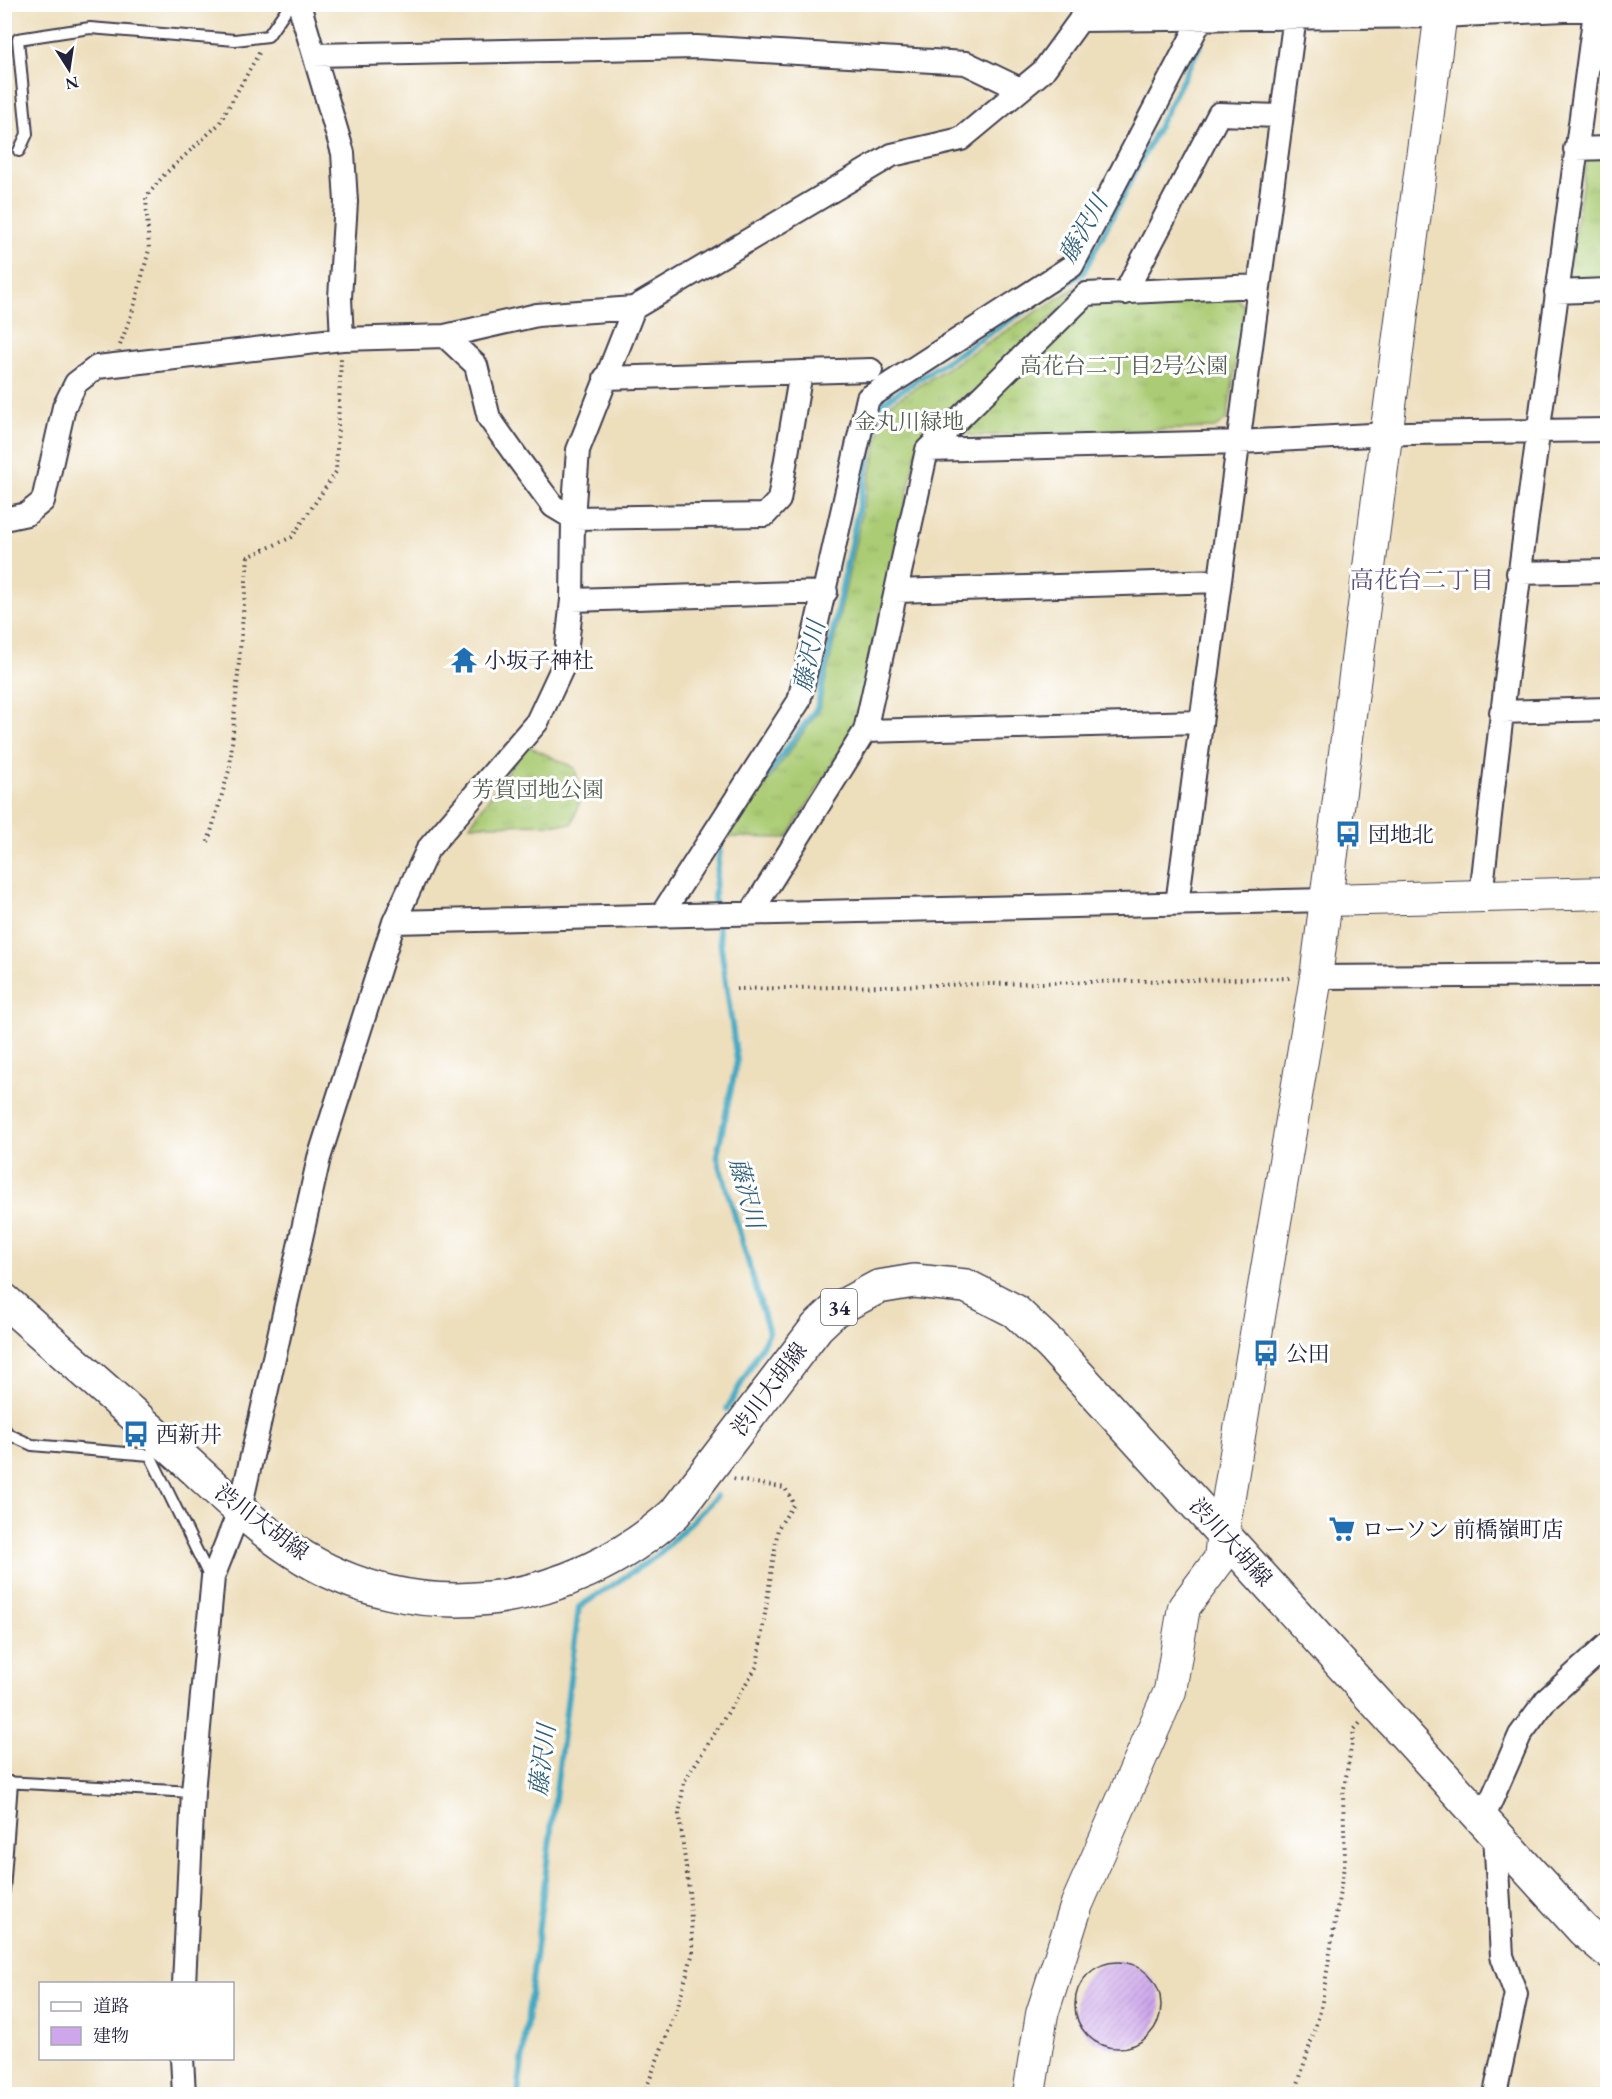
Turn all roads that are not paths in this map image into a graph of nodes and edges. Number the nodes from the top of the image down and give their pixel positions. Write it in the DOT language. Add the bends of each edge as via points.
graph roads {
  1 [pos="290,4"];
  2 [pos="299,4"];
  3 [pos="1600,7"];
  4 [pos="1442,10"];
  5 [pos="1206,11"];
  6 [pos="1083,12"];
  7 [pos="1295,16"];
  8 [pos="314,55"];
  9 [pos="1020,89"];
  10 [pos="1281,116"];
  11 [pos="1608,148"];
  12 [pos="1575,149"];
  13 [pos="19,151"];
  14 [pos="1257,286"];
  15 [pos="1608,290"];
  16 [pos="1556,292"];
  17 [pos="1125,293"];
  18 [pos="634,308"];
  19 [pos="445,336"];
  20 [pos="342,339"];
  21 [pos="872,370"];
  22 [pos="801,372"];
  23 [pos="605,378"];
  24 [pos="1608,430"];
  25 [pos="1536,432"];
  26 [pos="1388,434"];
  27 [pos="1239,442"];
  28 [pos="927,450"];
  29 [pos="573,518"];
  30 [pos="4,519"];
  31 [pos="1608,571"];
  32 [pos="1518,573"];
  33 [pos="1220,581"];
  34 [pos="896,591"];
  35 [pos="826,592"];
  36 [pos="572,600"];
  37 [pos="1608,710"];
  38 [pos="1501,712"];
  39 [pos="1200,722"];
  40 [pos="865,731"];
  41 [pos="1608,893"];
  42 [pos="1481,897"];
  43 [pos="1327,900"];
  44 [pos="1177,904"];
  45 [pos="662,914"];
  46 [pos="752,914"];
  47 [pos="394,921"];
  48 [pos="1608,975"];
  49 [pos="1316,977"];
  50 [pos="4,1300"];
  51 [pos="4,1428"];
  52 [pos="155,1447"];
  53 [pos="240,1509"];
  54 [pos="1222,1531"];
  55 [pos="212,1583"];
  56 [pos="1608,1644"];
  57 [pos="8,1782"];
  58 [pos="193,1792"];
  59 [pos="1489,1826"];
  60 [pos="4,1891"];
  61 [pos="1608,1951"];
  62 [pos="184,1982"];
  63 [pos="182,2060"];
  64 [pos="184,2094"];
  65 [pos="1029,2094"];
  66 [pos="1495,2094"];
  1 -- 13 [label="lane" via="268,36 235,40 90,28 18,39 27,134"];
  2 -- 8 [label="street"];
  3 -- 4 [label="street"];
  3 -- 12 [label="street"];
  4 -- 7 [label="street"];
  4 -- 26 [label="street"];
  5 -- 6 [label="street"];
  5 -- 7 [label="street"];
  5 -- 35 [label="street" via="1072,266 868,398"];
  6 -- 9 [label="street" via="1043,71"];
  7 -- 10 [label="street"];
  8 -- 9 [label="street" via="696,46 966,63"];
  8 -- 20 [label="street" via="342,153 346,202 340,298"];
  9 -- 18 [label="street" via="961,139 892,155"];
  10 -- 14 [label="street"];
  10 -- 17 [label="street" via="1219,114"];
  11 -- 12 [label="street"];
  12 -- 16 [label="street"];
  14 -- 17 [label="street"];
  14 -- 27 [label="street"];
  15 -- 16 [label="street"];
  16 -- 25 [label="street"];
  17 -- 28 [label="street" via="1086,294"];
  18 -- 19 [label="street" via="537,315"];
  18 -- 23 [label="street"];
  19 -- 20 [label="street"];
  19 -- 29 [label="street" via="476,364 489,418 553,506"];
  20 -- 30 [label="street" via="97,367 76,382 64,407 43,501 27,514"];
  21 -- 22 [label="street"];
  22 -- 23 [label="street"];
  22 -- 29 [label="street" via="778,500 765,515"];
  23 -- 29 [label="street" via="578,450"];
  24 -- 25 [label="street"];
  25 -- 26 [label="street"];
  25 -- 32 [label="street"];
  26 -- 27 [label="street"];
  26 -- 43 [label="street"];
  27 -- 28 [label="street"];
  27 -- 33 [label="street"];
  28 -- 34 [label="street"];
  29 -- 36 [label="street"];
  31 -- 32 [label="street"];
  32 -- 38 [label="street"];
  33 -- 34 [label="street"];
  33 -- 39 [label="street"];
  34 -- 40 [label="street"];
  35 -- 36 [label="street"];
  35 -- 45 [label="street" via="799,701"];
  36 -- 47 [label="street" via="564,662 537,722 428,849"];
  37 -- 38 [label="street"];
  38 -- 42 [label="street"];
  39 -- 40 [label="street"];
  39 -- 44 [label="street"];
  40 -- 46 [label="street"];
  41 -- 42 [label="street"];
  42 -- 43 [label="street"];
  43 -- 44 [label="street"];
  43 -- 49 [label="street"];
  44 -- 46 [label="street"];
  45 -- 46 [label="street"];
  45 -- 47 [label="street"];
  47 -- 53 [label="street" via="319,1158"];
  48 -- 49 [label="street"];
  49 -- 54 [label="street"];
  50 -- 52 [label="main road, 渋川大胡線 / 34"];
  51 -- 52 [label="lane" via="8,1434 32,1445"];
  52 -- 53 [label="main road, 渋川大胡線 / 34"];
  52 -- 55 [label="lane"];
  53 -- 54 [label="main road, 渋川大胡線 / 34" via="293,1551 368,1586 424,1599 488,1599 550,1587 608,1562 652,1534 675,1513 793,1356 835,1310 878,1287 914,1281 966,1286 1015,1311"];
  53 -- 55 [label="street"];
  54 -- 59 [label="main road, 渋川大胡線 / 34"];
  54 -- 65 [label="street" via="1220,1559 1185,1608 1170,1691 1077,1904 1042,2014"];
  55 -- 58 [label="street"];
  56 -- 59 [label="street" via="1546,1700 1520,1735"];
  57 -- 58 [label="lane"];
  57 -- 60 [label="lane"];
  58 -- 62 [label="street"];
  59 -- 61 [label="main road, 渋川大胡線 / 34" via="1583,1930"];
  59 -- 66 [label="street" via="1502,1956 1516,1994"];
  63 -- 64 [label="street"];
}
